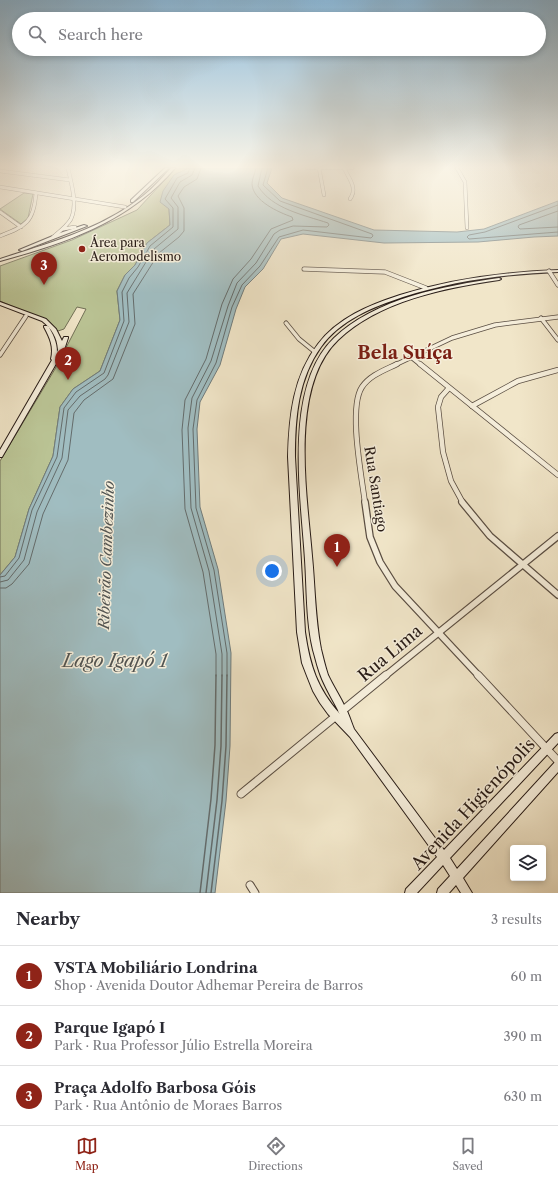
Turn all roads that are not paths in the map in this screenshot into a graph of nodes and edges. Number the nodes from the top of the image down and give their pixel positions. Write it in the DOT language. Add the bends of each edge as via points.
graph roads {
  1 [pos="35,210"];
  2 [pos="73,210"];
  3 [pos="121,210"];
  4 [pos="123,210"];
  5 [pos="466,210"];
  6 [pos="0,212"];
  7 [pos="71,219"];
  8 [pos="21,227"];
  9 [pos="76,228"];
  10 [pos="467,228"];
  11 [pos="60,232"];
  12 [pos="75,234"];
  13 [pos="0,236"];
  14 [pos="53,237"];
  15 [pos="0,256"];
  16 [pos="0,260"];
  17 [pos="304,269"];
  18 [pos="558,271"];
  19 [pos="553,274"];
  20 [pos="558,285"];
  21 [pos="429,290"];
  22 [pos="0,303"];
  23 [pos="0,307"];
  24 [pos="26,316"];
  25 [pos="558,317"];
  26 [pos="541,318"];
  27 [pos="44,320"];
  28 [pos="286,323"];
  29 [pos="46,327"];
  30 [pos="334,330"];
  31 [pos="341,334"];
  32 [pos="58,336"];
  33 [pos="66,338"];
  34 [pos="558,340"];
  35 [pos="60,350"];
  36 [pos="315,352"];
  37 [pos="0,355"];
  38 [pos="411,357"];
  39 [pos="54,360"];
  40 [pos="558,370"];
  41 [pos="449,388"];
  42 [pos="472,406"];
  43 [pos="296,407"];
  44 [pos="306,409"];
  45 [pos="0,455"];
  46 [pos="558,475"];
  47 [pos="295,523"];
  48 [pos="306,523"];
  49 [pos="558,536"];
  50 [pos="522,565"];
  51 [pos="558,596"];
  52 [pos="437,632"];
  53 [pos="324,677"];
  54 [pos="313,683"];
  55 [pos="343,711"];
  56 [pos="335,717"];
  57 [pos="353,734"];
  58 [pos="558,737"];
  59 [pos="546,749"];
  60 [pos="558,761"];
  61 [pos="558,765"];
  62 [pos="241,794"];
  63 [pos="444,858"];
  64 [pos="456,878"];
  65 [pos="250,885"];
  66 [pos="255,893"];
  67 [pos="410,893"];
  68 [pos="442,893"];
  69 [pos="467,893"];
  1 -- 8 [label="street" via="32,218"];
  2 -- 7 [label="street"];
  3 -- 9 [label="street" via="87,226"];
  4 -- 12 [label="street" via="101,224"];
  5 -- 10 [label="street"];
  6 -- 8 [label="street"];
  7 -- 9 [label="street"];
  7 -- 11 [label="street"];
  8 -- 13 [label="street"];
  9 -- 11 [label="street" via="69,227"];
  9 -- 12 [label="street"];
  9 -- 14 [label="street"];
  11 -- 14 [label="street"];
  12 -- 16 [label="street"];
  14 -- 15 [label="street"];
  17 -- 21 [label="street" via="385,272"];
  18 -- 19 [label="street"];
  19 -- 20 [label="street"];
  19 -- 21 [label="street" via="486,279"];
  21 -- 30 [label="street" via="397,298 358,314"];
  21 -- 31 [label="street" via="364,318"];
  22 -- 27 [label="street"];
  23 -- 24 [label="street"];
  24 -- 27 [label="street"];
  24 -- 29 [label="street"];
  24 -- 37 [label="street"];
  25 -- 26 [label="street, Rua Santiago"];
  26 -- 34 [label="street"];
  26 -- 38 [label="street, Rua Santiago" via="495,325 459,336"];
  27 -- 32 [label="street"];
  28 -- 36 [label="street" via="299,339"];
  29 -- 32 [label="street"];
  29 -- 39 [label="street" via="56,347"];
  30 -- 31 [label="street"];
  30 -- 36 [label="street"];
  31 -- 44 [label="street" via="318,364"];
  32 -- 35 [label="street"];
  33 -- 35 [label="street"];
  35 -- 39 [label="street"];
  36 -- 43 [label="street" via="306,368"];
  38 -- 41 [label="street"];
  38 -- 52 [label="street, Rua Santiago" via="373,376 361,388 356,409 356,438 370,537 380,562 395,586"];
  39 -- 45 [label="street"];
  40 -- 42 [label="street" via="518,381"];
  41 -- 42 [label="street"];
  41 -- 50 [label="street" via="441,394 438,403 444,460 458,495 493,539"];
  42 -- 46 [label="street"];
  43 -- 44 [label="street"];
  43 -- 47 [label="street" via="291,456"];
  44 -- 48 [label="street" via="301,437"];
  47 -- 48 [label="street"];
  47 -- 54 [label="street" via="303,655"];
  48 -- 53 [label="street" via="313,621"];
  49 -- 50 [label="street, Rua Lima"];
  50 -- 51 [label="street"];
  50 -- 52 [label="street, Rua Lima"];
  52 -- 55 [label="street, Rua Lima"];
  52 -- 59 [label="street, Rua Santiago"];
  53 -- 54 [label="street" via="320,683"];
  53 -- 55 [label="street"];
  54 -- 56 [label="street"];
  55 -- 56 [label="street, Rua Lima"];
  55 -- 57 [label="street"];
  56 -- 57 [label="street"];
  56 -- 62 [label="street, Rua Lima"];
  57 -- 63 [label="street"];
  58 -- 59 [label="street, Avenida Higienópolis"];
  59 -- 60 [label="street, Rua Santiago"];
  59 -- 63 [label="street, Avenida Higienópolis"];
  61 -- 64 [label="street"];
  63 -- 64 [label="street"];
  63 -- 67 [label="street, Avenida Higienópolis"];
  64 -- 68 [label="street"];
  64 -- 69 [label="street"];
  65 -- 66 [label="street"];
}
